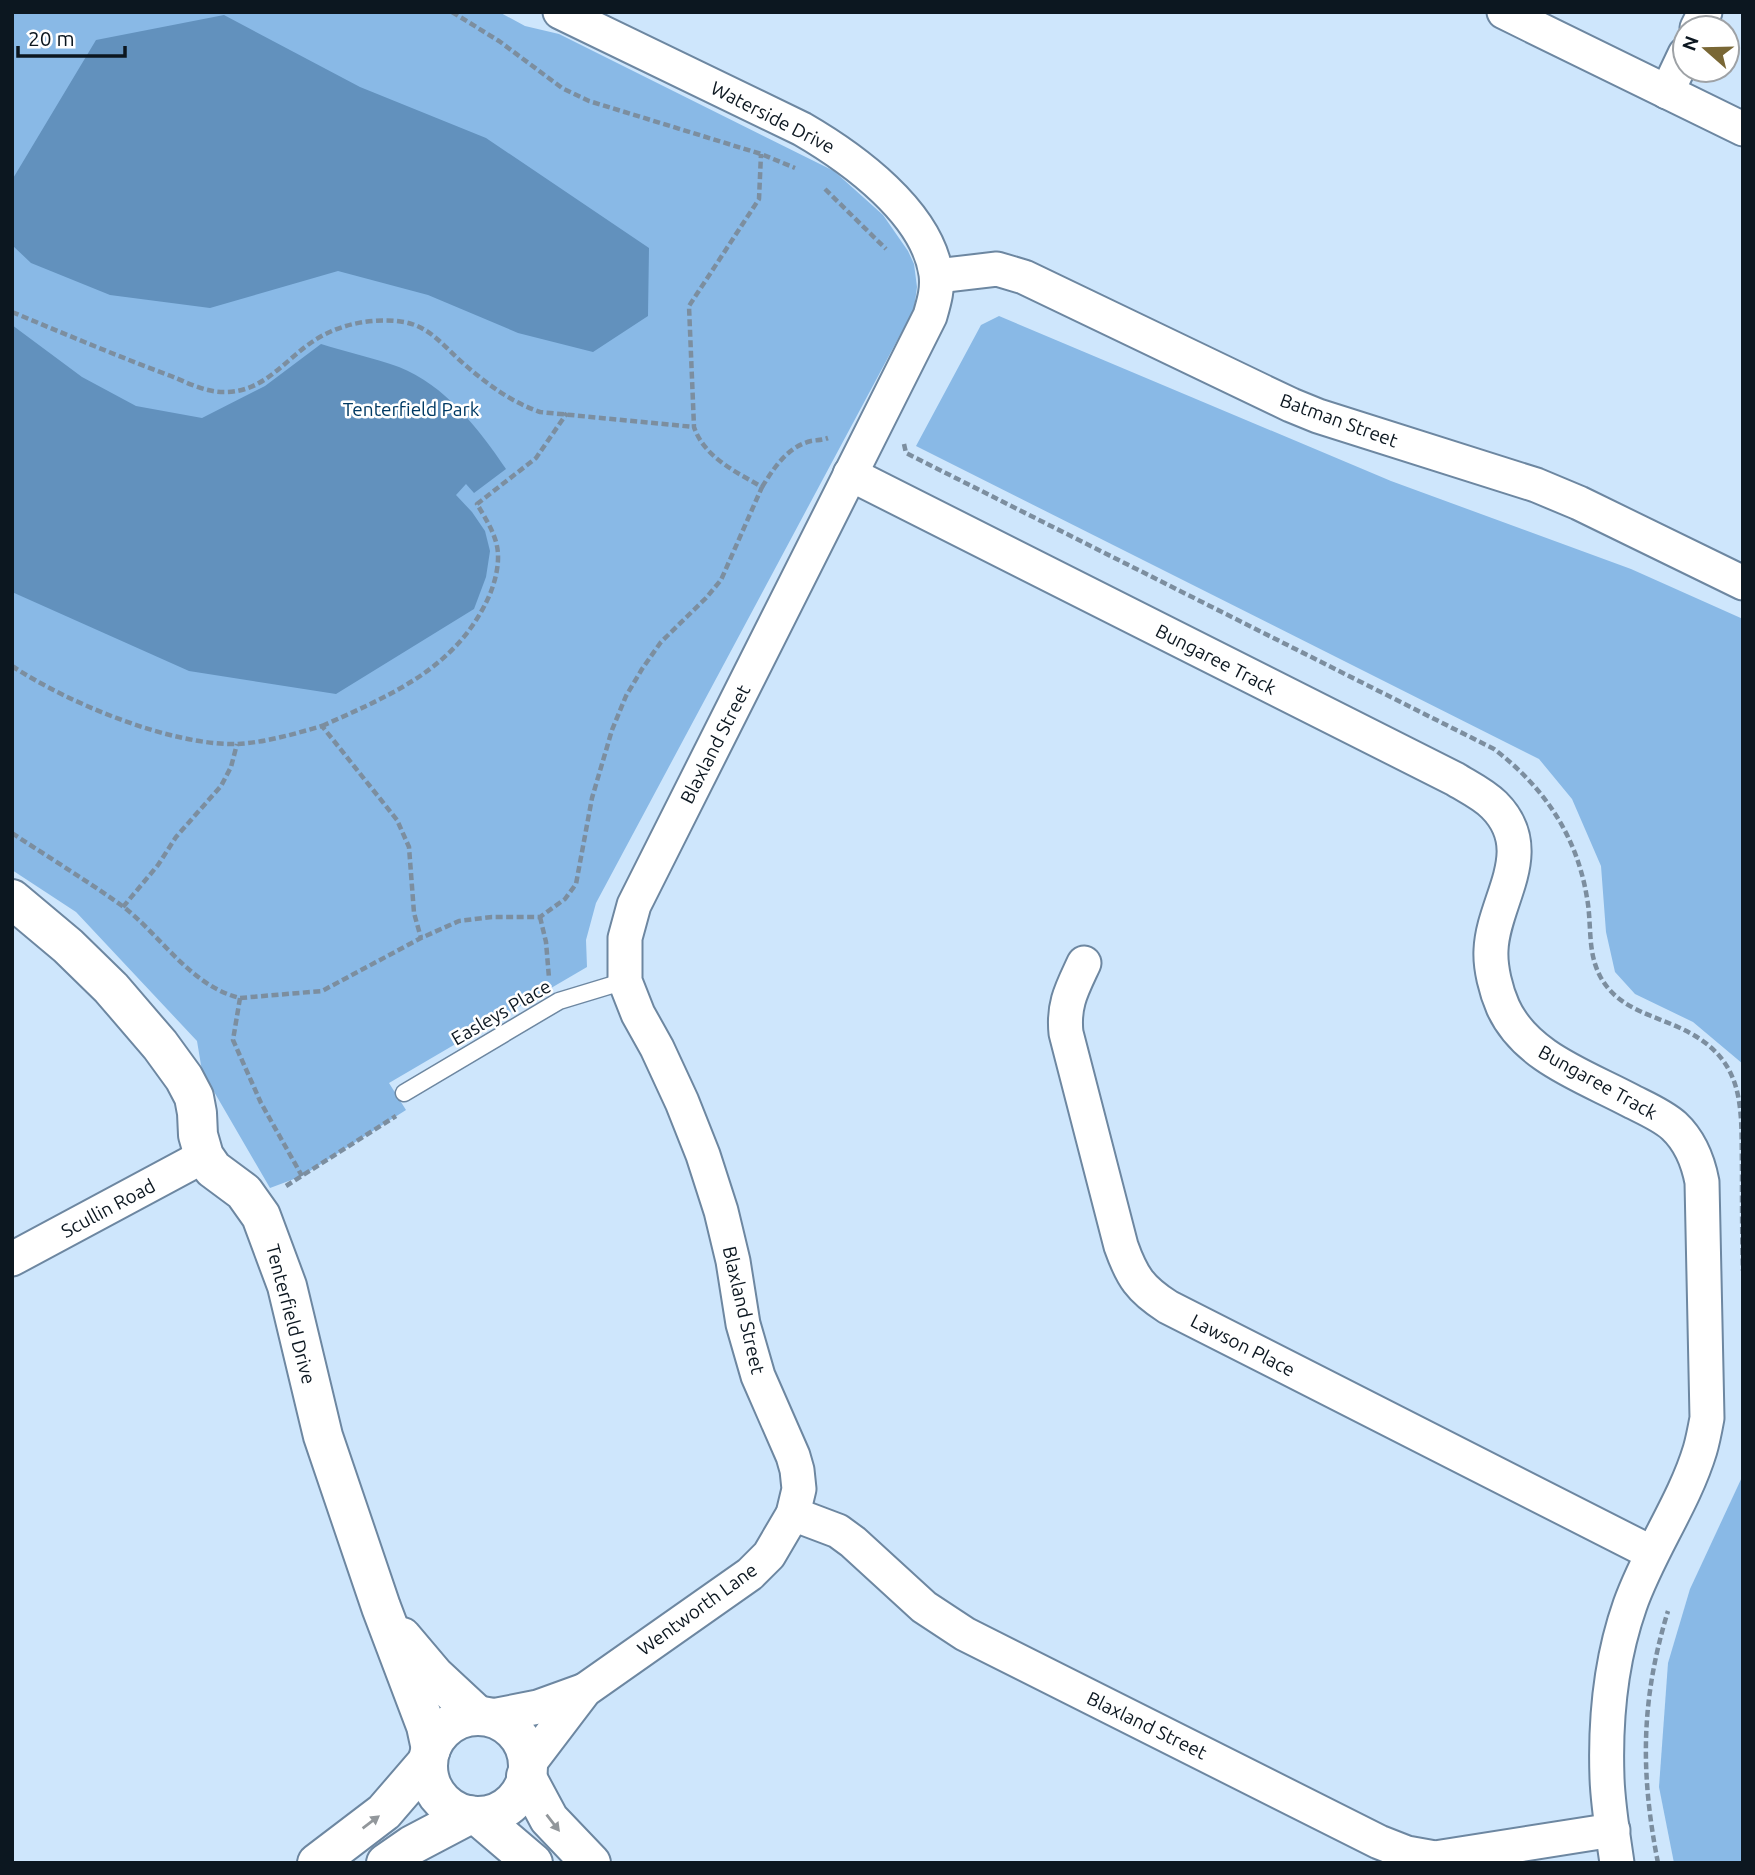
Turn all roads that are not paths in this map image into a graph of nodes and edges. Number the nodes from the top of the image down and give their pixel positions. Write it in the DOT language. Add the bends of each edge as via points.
graph roads {
  1 [pos="560,12"];
  2 [pos="1504,12"];
  3 [pos="1671,84"];
  4 [pos="1667,92"];
  5 [pos="1743,129"];
  6 [pos="936,276"];
  7 [pos="850,474"];
  8 [pos="1743,583"];
  9 [pos="12,899"];
  10 [pos="1084,963"];
  11 [pos="625,981"];
  12 [pos="404,1093"];
  13 [pos="204,1156"];
  14 [pos="12,1259"];
  15 [pos="793,1514"];
  16 [pos="1651,1553"];
  17 [pos="381,1607"];
  18 [pos="585,1690"];
  19 [pos="482,1717"];
  20 [pos="430,1755"];
  21 [pos="527,1770"];
  22 [pos="473,1816"];
  23 [pos="1613,1830"];
  24 [pos="317,1863"];
  25 [pos="386,1863"];
  26 [pos="533,1863"];
  27 [pos="591,1863"];
  28 [pos="1617,1863"];
  1 -- 6 [label="street, Waterside Drive" via="839,151 869,175 918,227"];
  2 -- 4 [label="street"];
  3 -- 4 [label="street"];
  4 -- 5 [label="street"];
  6 -- 7 [label="street, Blaxland Street" via="930,316"];
  6 -- 8 [label="street, Batman Street" via="997,269 1024,276 1291,405 1536,485"];
  7 -- 11 [label="street, Blaxland Street" via="634,905 625,938"];
  7 -- 16 [label="street, Bungaree Track" via="1454,779 1483,795 1503,816 1515,865 1497,916 1491,951 1503,1008 1537,1050 1673,1125 1691,1148 1702,1182 1707,1418 1688,1480"];
  9 -- 13 [label="street" via="68,946 160,1045 194,1097"];
  10 -- 16 [label="street, Lawson Place" via="1067,1000 1066,1033 1121,1246 1140,1286 1168,1307"];
  11 -- 12 [label="lane, Easleys Place" via="559,1001"];
  11 -- 15 [label="street, Blaxland Street" via="682,1102 721,1211 758,1376 797,1470 799,1489"];
  13 -- 14 [label="street, Scullin Road"];
  13 -- 17 [label="street, Tenterfield Drive" via="255,1205 269,1233 287,1286 323,1436"];
  15 -- 18 [label="street, Wentworth Lane" via="769,1555 750,1574"];
  15 -- 23 [label="street, Blaxland Street" via="838,1531 924,1607 965,1634 1378,1842 1435,1858"];
  16 -- 23 [label="street, Bungaree Track" via="1630,1605 1611,1691 1607,1781"];
  17 -- 19 [label="street, Tenterfield Drive" via="415,1654"];
  17 -- 20 [label="street, Tenterfield Drive" via="426,1726"];
  18 -- 19 [label="street, Wentworth Lane" via="538,1707"];
  18 -- 21 [label="street, Wentworth Lane"];
  19 -- 20 [label="street" via="454,1722 444,1729"];
  19 -- 21 [label="street" via="511,1729 520,1739"];
  20 -- 22 [label="street" via="428,1775 433,1790 449,1806"];
  24 -- 20 [label="street, one-way" via="384,1812"];
  21 -- 22 [label="street" via="521,1791 510,1804 495,1813"];
  21 -- 27 [label="street, one-way" via="549,1819"];
  22 -- 25 [label="street"];
  22 -- 26 [label="street"];
  23 -- 28 [label="street, Bungaree Track"];
}
